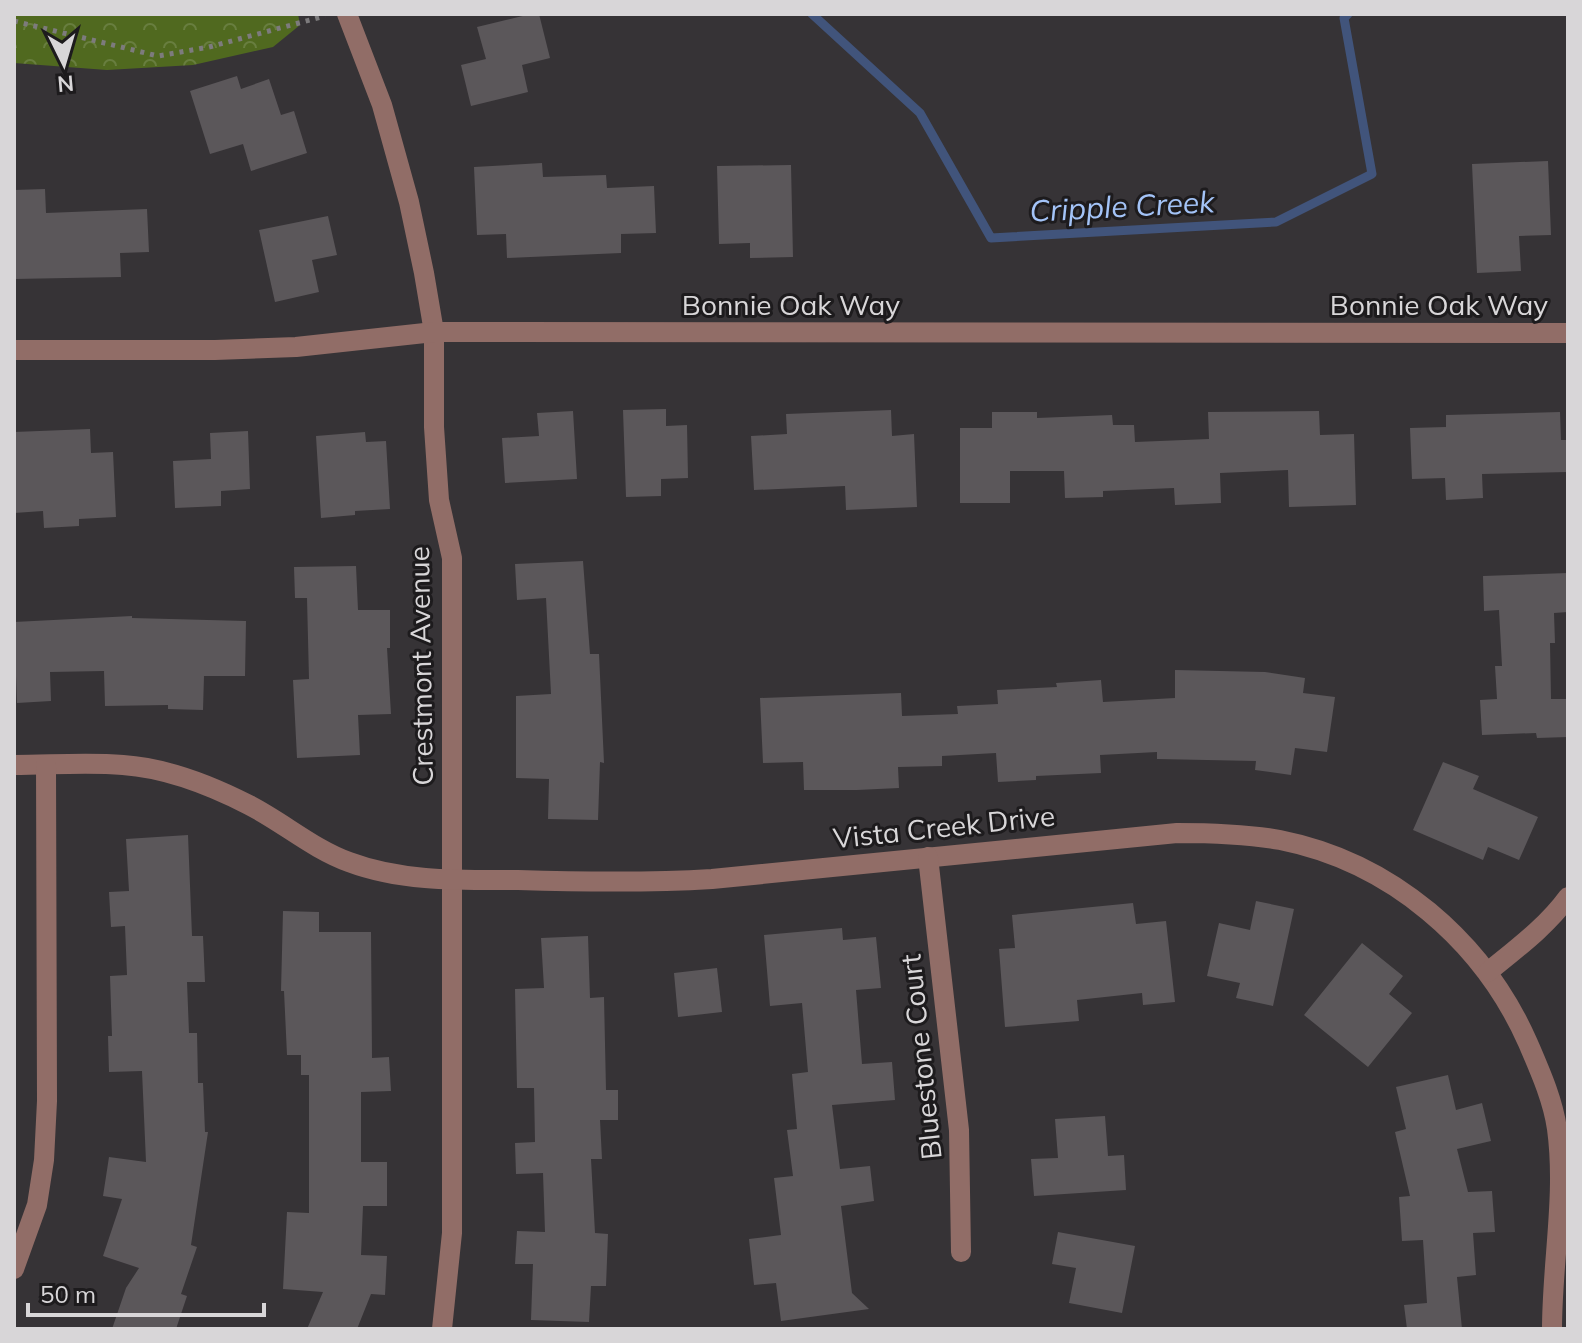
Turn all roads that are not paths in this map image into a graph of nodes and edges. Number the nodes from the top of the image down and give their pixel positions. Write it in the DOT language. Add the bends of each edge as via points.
graph roads {
  1 [pos="347,14"];
  2 [pos="434,332"];
  3 [pos="1568,333"];
  4 [pos="14,350"];
  5 [pos="14,765"];
  6 [pos="46,765"];
  7 [pos="928,857"];
  8 [pos="451,880"];
  9 [pos="1568,897"];
  10 [pos="1488,972"];
  11 [pos="961,1252"];
  12 [pos="14,1269"];
  13 [pos="442,1329"];
  14 [pos="1552,1329"];
  1 -- 2 [label="street, Crestmont Avenue" via="382,105 409,202"];
  2 -- 3 [label="street, Bonnie Oak Way"];
  2 -- 4 [label="street, Bonnie Oak Way" via="296,347"];
  2 -- 8 [label="street, Crestmont Avenue" via="439,500 452,558"];
  5 -- 6 [label="street, Vista Creek Drive"];
  6 -- 8 [label="street, Vista Creek Drive" via="127,765 178,775 254,807 349,862"];
  6 -- 12 [label="street" via="44,1160 37,1205"];
  7 -- 8 [label="street, Vista Creek Drive" via="672,881"];
  7 -- 10 [label="street, Vista Creek Drive" via="1177,833 1223,832 1281,841 1339,858 1388,883 1439,920"];
  7 -- 11 [label="street, Bluestone Court" via="959,1130"];
  8 -- 13 [label="street, Crestmont Avenue" via="452,1233"];
  9 -- 10 [label="street"];
  10 -- 14 [label="street, Vista Creek Drive" via="1543,1077 1557,1128 1560,1182"];
}
